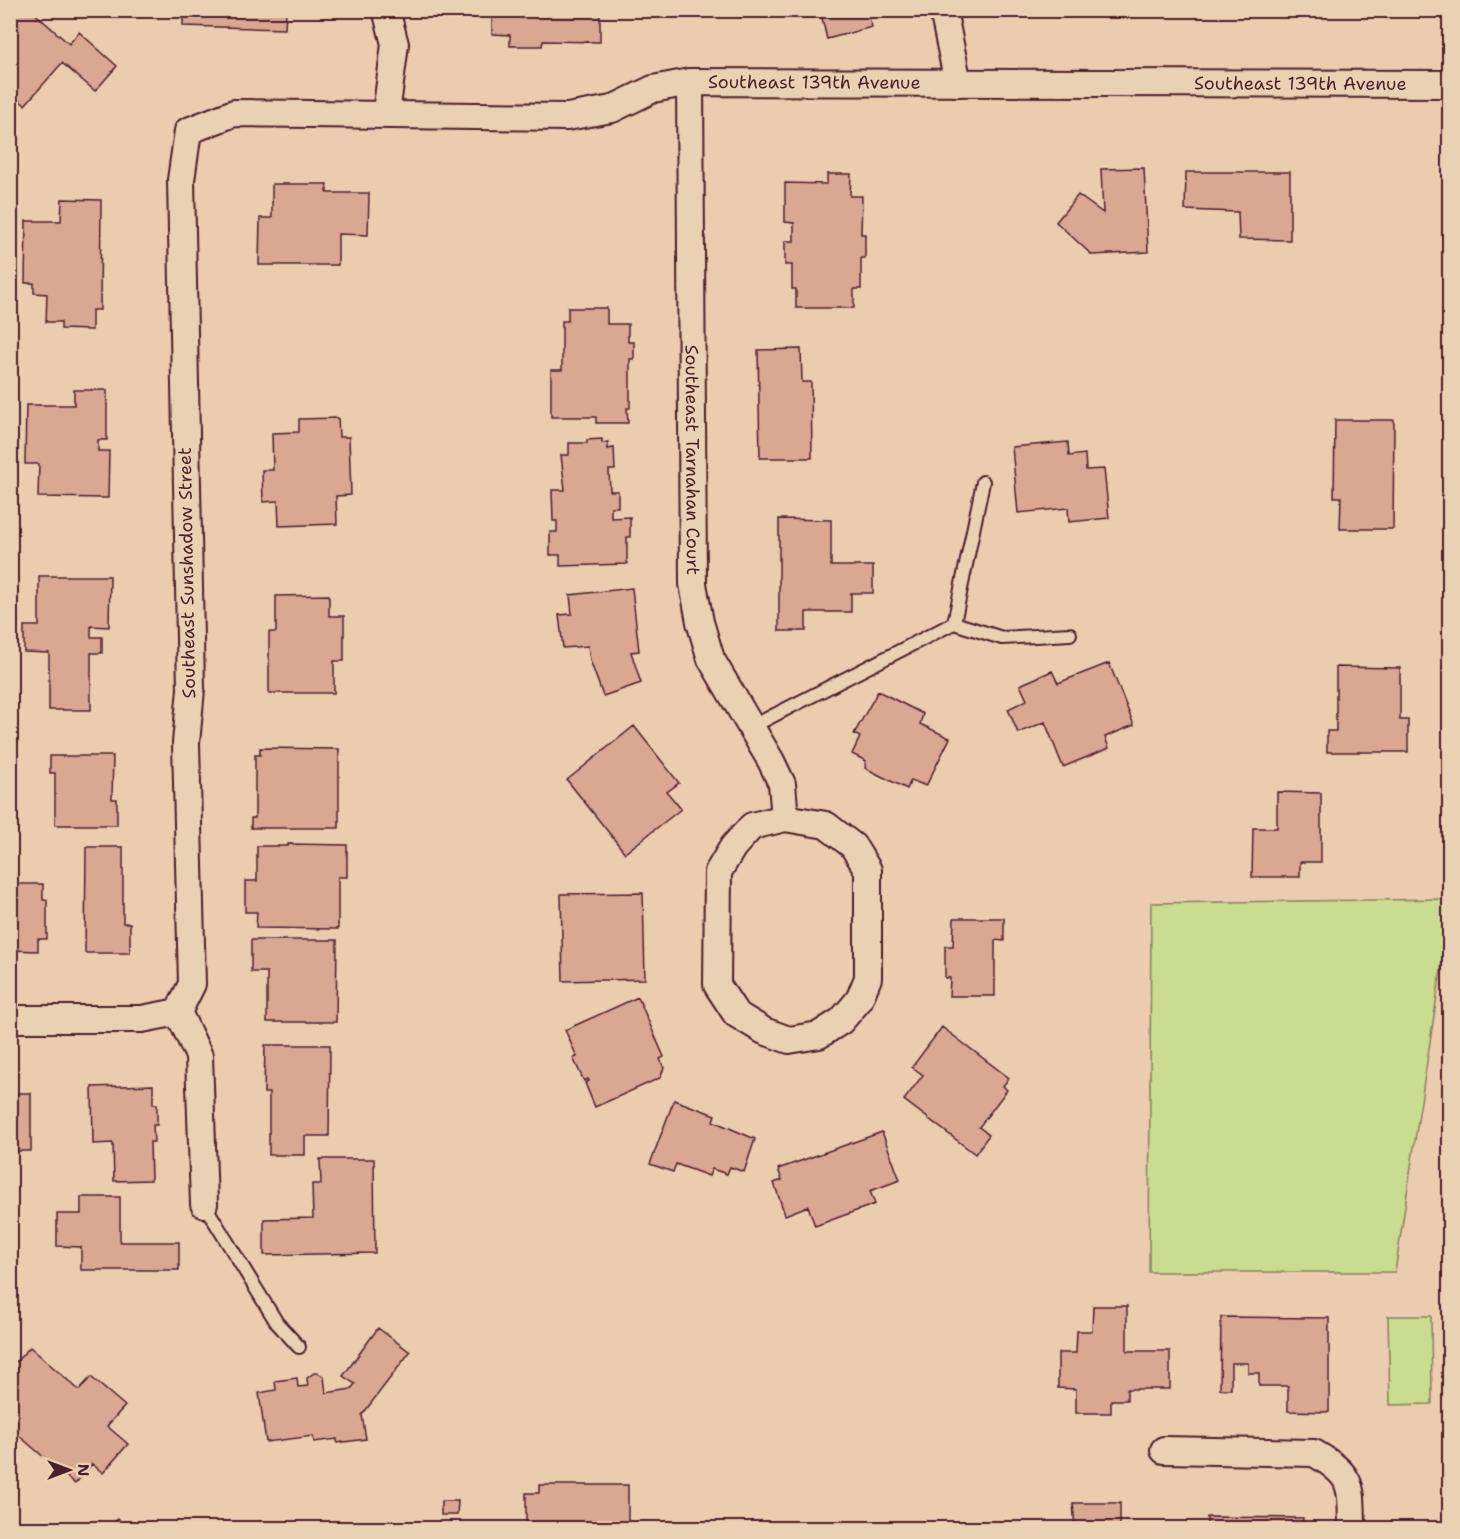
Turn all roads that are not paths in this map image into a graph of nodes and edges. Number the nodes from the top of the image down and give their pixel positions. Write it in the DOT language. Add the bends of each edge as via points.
graph roads {
  1 [pos="386,10"];
  2 [pos="944,10"];
  3 [pos="690,82"];
  4 [pos="958,83"];
  5 [pos="1449,84"];
  6 [pos="386,114"];
  7 [pos="188,131"];
  8 [pos="983,482"];
  9 [pos="954,623"];
  10 [pos="1070,634"];
  11 [pos="751,726"];
  12 [pos="785,818"];
  13 [pos="178,1012"];
  14 [pos="10,1019"];
  15 [pos="204,1204"];
  16 [pos="299,1347"];
  17 [pos="1164,1450"];
  18 [pos="1352,1528"];
  1 -- 6 [label="street" via="394,44"];
  2 -- 4 [label="street"];
  3 -- 4 [label="street, Southeast 139th Avenue"];
  3 -- 6 [label="street, Southeast 139th Avenue" via="653,89 612,109 567,117"];
  3 -- 11 [label="street, Southeast Tarnahan Court" via="693,584 711,659"];
  4 -- 5 [label="street, Southeast 139th Avenue"];
  6 -- 7 [label="street, Southeast 139th Avenue" via="234,113"];
  7 -- 13 [label="street, Southeast Sunshadow Street" via="181,180 192,984"];
  8 -- 9 [label="lane"];
  9 -- 10 [label="lane" via="1002,638"];
  9 -- 11 [label="lane"];
  11 -- 12 [label="street, Southeast Tarnahan Court" via="782,784"];
  12 -- 12 [label="street" via="752,826 718,872 717,985 736,1014 789,1040 819,1035 841,1021 859,1000 868,978 868,870 853,846 826,825"];
  13 -- 14 [label="street" via="142,1019"];
  13 -- 15 [label="street" via="199,1056"];
  15 -- 16 [label="lane" via="277,1323"];
  17 -- 18 [label="street" via="1314,1453 1335,1465 1351,1487"];
}
